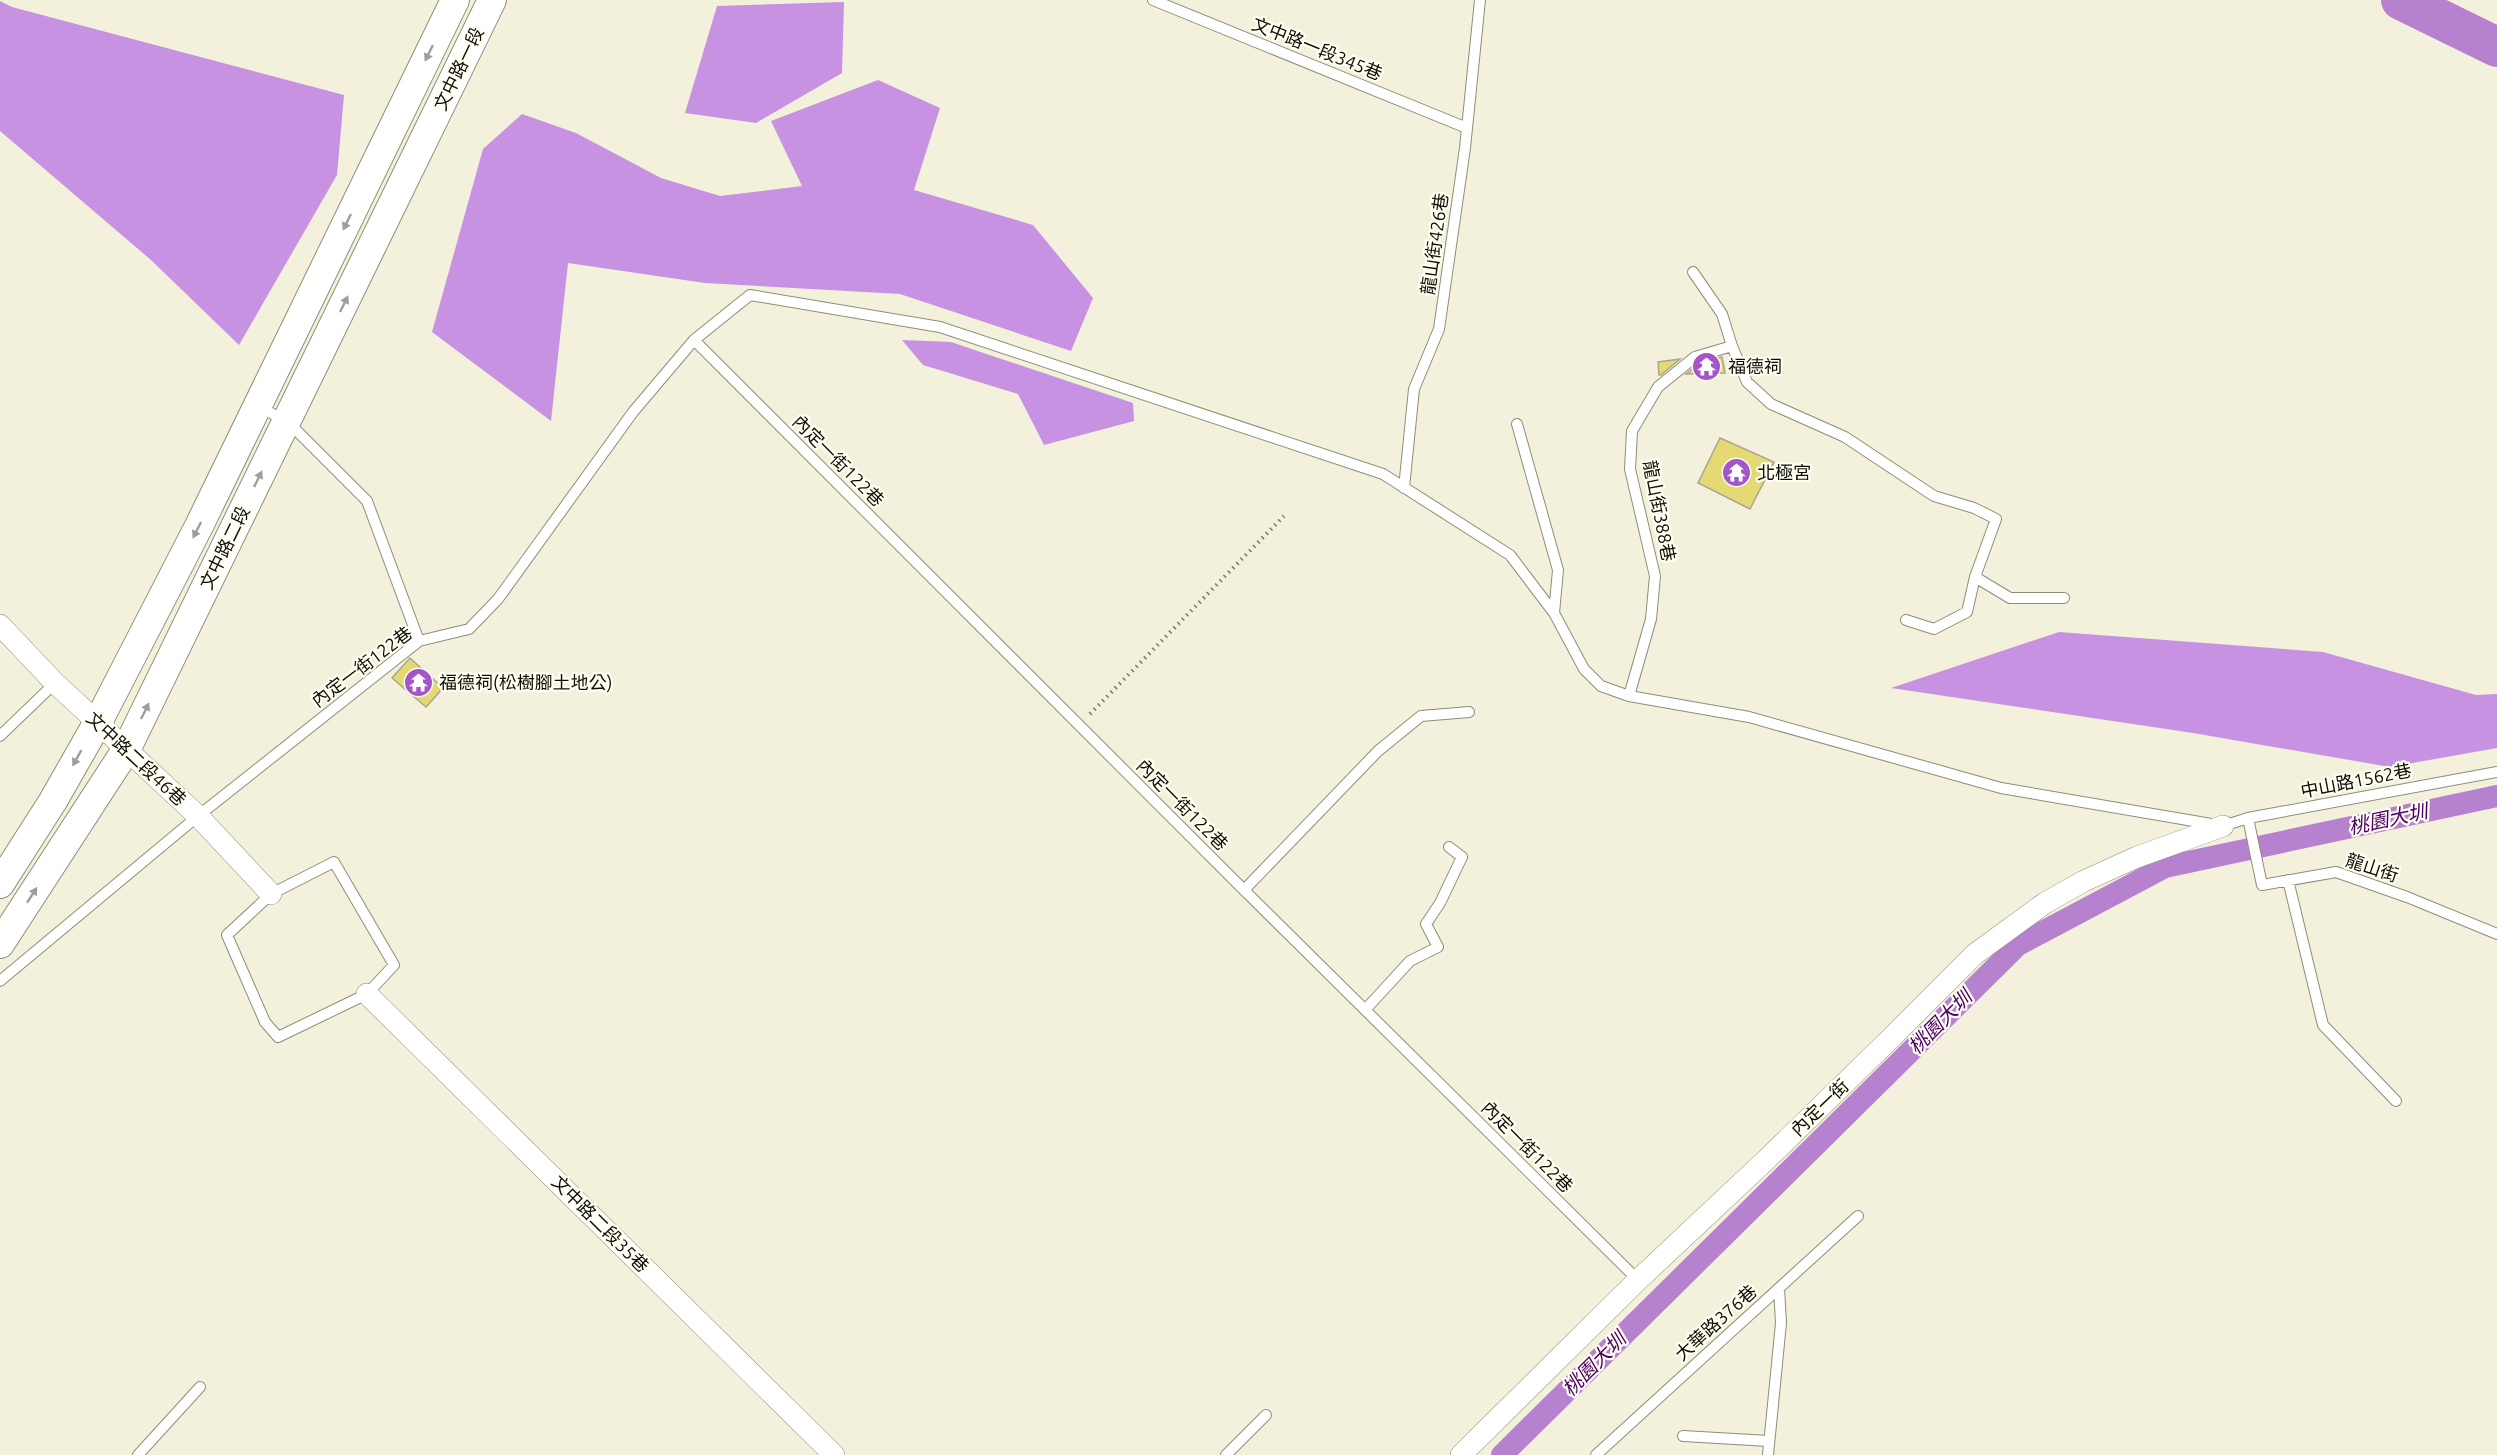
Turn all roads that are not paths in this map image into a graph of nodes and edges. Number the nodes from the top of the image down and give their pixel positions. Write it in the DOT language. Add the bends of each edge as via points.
graph roads {
  1 [pos="455,0"];
  2 [pos="492,0"];
  3 [pos="1154,0"];
  4 [pos="1480,0"];
  5 [pos="1467,128"];
  6 [pos="390,132"];
  7 [pos="425,138"];
  8 [pos="361,193"];
  9 [pos="391,207"];
  10 [pos="1693,272"];
  11 [pos="694,340"];
  12 [pos="1732,346"];
  13 [pos="257,406"];
  14 [pos="287,421"];
  15 [pos="1517,424"];
  16 [pos="1404,488"];
  17 [pos="1975,577"];
  18 [pos="2064,598"];
  19 [pos="1554,614"];
  20 [pos="1906,620"];
  21 [pos="0,625"];
  22 [pos="419,641"];
  23 [pos="55,683"];
  24 [pos="1629,696"];
  25 [pos="1469,712"];
  26 [pos="98,722"];
  27 [pos="0,736"];
  28 [pos="126,750"];
  29 [pos="2497,772"];
  30 [pos="198,816"];
  31 [pos="2248,819"];
  32 [pos="2223,826"];
  33 [pos="1449,847"];
  34 [pos="2288,880"];
  35 [pos="0,884"];
  36 [pos="1244,890"];
  37 [pos="271,894"];
  38 [pos="2497,934"];
  39 [pos="0,944"];
  40 [pos="0,981"];
  41 [pos="367,994"];
  42 [pos="1365,1010"];
  43 [pos="2396,1101"];
  44 [pos="1858,1215"];
  45 [pos="1638,1280"];
  46 [pos="1779,1288"];
  47 [pos="200,1387"];
  48 [pos="1266,1415"];
  49 [pos="1683,1436"];
  50 [pos="1769,1442"];
  51 [pos="138,1455"];
  52 [pos="834,1455"];
  53 [pos="1226,1455"];
  54 [pos="1461,1455"];
  55 [pos="1596,1455"];
  56 [pos="1768,1455"];
  1 -- 6 [label="street, 文中路一段, one-way"];
  2 -- 7 [label="street, 文中路一段"];
  3 -- 5 [label="lane, 文中路一段345巷"];
  4 -- 5 [label="lane, 龍山街426巷"];
  5 -- 16 [label="lane, 龍山街426巷" via="1439,329 1414,388"];
  6 -- 8 [label="street, 文中路二段"];
  7 -- 9 [label="street, 文中路二段"];
  8 -- 9 [label="street"];
  8 -- 13 [label="street, 文中路二段, one-way"];
  14 -- 9 [label="street, 文中路二段, one-way"];
  10 -- 12 [label="lane" via="1722,314"];
  11 -- 16 [label="lane" via="750,296 940,327 1383,474"];
  11 -- 22 [label="lane, 內定一街122巷" via="633,412 498,599 469,629"];
  11 -- 36 [label="lane, 內定一街122巷"];
  12 -- 17 [label="lane" via="1747,382 1771,404 1845,437 1934,496 1996,519"];
  12 -- 24 [label="lane, 龍山街388巷" via="1695,357 1659,387 1632,431 1630,469 1655,576 1651,619"];
  13 -- 14 [label="lane"];
  13 -- 26 [label="street, 文中路二段, one-way"];
  14 -- 22 [label="lane" via="367,501"];
  28 -- 14 [label="street, 文中路二段, one-way"];
  15 -- 19 [label="lane" via="1558,570"];
  16 -- 19 [label="lane" via="1510,555"];
  17 -- 18 [label="lane" via="2010,598"];
  17 -- 20 [label="lane" via="1967,612 1934,629"];
  19 -- 24 [label="lane" via="1584,669 1601,686"];
  21 -- 23 [label="street, 文中路二段46巷"];
  22 -- 30 [label="lane, 內定一街122巷"];
  23 -- 26 [label="street, 文中路二段46巷"];
  23 -- 27 [label="lane"];
  24 -- 32 [label="lane" via="1749,717 2001,789"];
  25 -- 36 [label="lane" via="1420,716 1378,751"];
  26 -- 28 [label="street, 文中路二段46巷"];
  26 -- 35 [label="street, 文中路二段, one-way"];
  28 -- 30 [label="street, 文中路二段46巷"];
  39 -- 28 [label="street, 文中路二段, one-way"];
  29 -- 31 [label="lane, 中山路1562巷"];
  30 -- 37 [label="street, 文中路二段46巷"];
  30 -- 40 [label="lane, 內定一街122巷"];
  31 -- 32 [label="lane, 中山路1562巷"];
  31 -- 34 [label="lane, 龍山街" via="2262,885"];
  32 -- 45 [label="street, 內定一街" via="2084,881 2045,903 1975,954 1775,1152"];
  33 -- 42 [label="lane" via="1462,858 1425,924 1438,946 1410,961"];
  34 -- 38 [label="lane, 龍山街" via="2336,872"];
  34 -- 43 [label="lane" via="2323,1025"];
  36 -- 42 [label="lane, 內定一街122巷"];
  37 -- 41 [label="lane" via="334,862 394,964"];
  37 -- 41 [label="lane" via="227,935 266,1022 278,1037"];
  41 -- 52 [label="street, 文中路二段35巷"];
  42 -- 45 [label="lane, 內定一街122巷"];
  44 -- 46 [label="lane, 大華路376巷"];
  45 -- 54 [label="street, 內定一街"];
  46 -- 50 [label="lane" via="1781,1323"];
  46 -- 55 [label="lane, 大華路376巷"];
  47 -- 51 [label="lane"];
  48 -- 53 [label="lane"];
  49 -- 50 [label="lane"];
  50 -- 56 [label="lane"];
}
